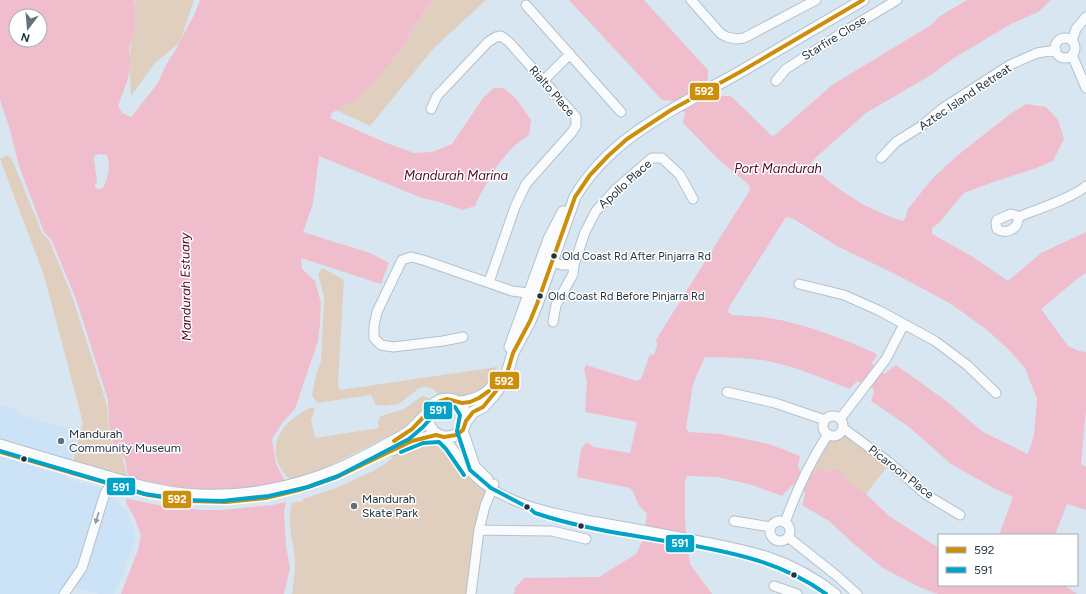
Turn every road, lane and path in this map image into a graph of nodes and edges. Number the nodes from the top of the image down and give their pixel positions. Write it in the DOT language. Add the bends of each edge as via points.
graph roads {
  1 [pos="691,0"];
  2 [pos="816,0"];
  3 [pos="863,0"];
  4 [pos="897,0"];
  5 [pos="526,5"];
  6 [pos="1086,17"];
  7 [pos="1072,41"];
  8 [pos="1056,50"];
  9 [pos="570,54"];
  10 [pos="1072,56"];
  11 [pos="544,80"];
  12 [pos="776,81"];
  13 [pos="1086,88"];
  14 [pos="431,109"];
  15 [pos="621,112"];
  16 [pos="881,158"];
  17 [pos="1086,186"];
  18 [pos="693,199"];
  19 [pos="1018,217"];
  20 [pos="548,257"];
  21 [pos="574,265"];
  22 [pos="489,282"];
  23 [pos="799,284"];
  24 [pos="534,298"];
  25 [pos="553,322"];
  26 [pos="904,324"];
  27 [pos="463,337"];
  28 [pos="727,392"];
  29 [pos="996,393"];
  30 [pos="459,402"];
  31 [pos="429,412"];
  32 [pos="825,420"];
  33 [pos="841,423"];
  34 [pos="464,426"];
  35 [pos="828,434"];
  36 [pos="440,436"];
  37 [pos="0,445"];
  38 [pos="0,452"];
  39 [pos="120,485"];
  40 [pos="493,486"];
  41 [pos="298,487"];
  42 [pos="960,515"];
  43 [pos="734,521"];
  44 [pos="785,523"];
  45 [pos="771,527"];
  46 [pos="479,530"];
  47 [pos="788,536"];
  48 [pos="586,539"];
  49 [pos="777,541"];
  50 [pos="771,557"];
  51 [pos="774,586"];
  52 [pos="64,594"];
  53 [pos="471,594"];
  54 [pos="797,594"];
  55 [pos="836,594"];
  56 [pos="858,594"];
  1 -- 2 [label="street" via="721,34 736,39 750,36"];
  3 -- 20 [label="main road" via="644,126 628,138 607,156 566,207 554,229"];
  4 -- 12 [label="street, Starfire Close" via="786,69"];
  5 -- 9 [label="street"];
  6 -- 7 [label="street" via="1076,29"];
  7 -- 8 [label="street" via="1062,39 1056,45"];
  7 -- 10 [label="street" via="1075,46"];
  8 -- 10 [label="street" via="1062,58"];
  8 -- 16 [label="street, Aztec Island Retreat" via="1037,53 1010,65 943,108 924,125 896,142"];
  9 -- 11 [label="street"];
  9 -- 15 [label="street"];
  10 -- 13 [label="street"];
  11 -- 14 [label="street, Rialto Place" via="509,42 501,36 496,37 488,42 437,96"];
  11 -- 22 [label="street, Rialto Place" via="576,117 576,126 526,184 515,207"];
  17 -- 19 [label="street"];
  18 -- 21 [label="street, Apollo Place" via="680,175 662,158 652,158 616,189 596,211 585,232"];
  20 -- 21 [label="street" via="565,258"];
  20 -- 24 [label="main road"];
  21 -- 25 [label="street, Apollo Place" via="573,274 556,305"];
  22 -- 24 [label="street"];
  22 -- 27 [label="street" via="423,260 411,257 402,260 377,312 374,326 374,338 381,345 393,347"];
  23 -- 26 [label="street" via="844,295"];
  24 -- 30 [label="main road" via="501,376 480,398"];
  24 -- 34 [label="main road" via="530,321 513,353 505,380 493,396 473,412"];
  26 -- 29 [label="street" via="935,341"];
  26 -- 33 [label="street" via="886,359"];
  28 -- 32 [label="street" via="775,403"];
  30 -- 31 [label="main road" via="448,399 439,401"];
  30 -- 34 [label="main road" via="466,413"];
  31 -- 36 [label="main road" via="429,424 433,432"];
  31 -- 41 [label="main road" via="402,436"];
  32 -- 33 [label="street" via="832,416"];
  32 -- 35 [label="street" via="823,426"];
  33 -- 35 [label="street" via="841,432 835,435"];
  33 -- 42 [label="street, Picaroon Place" via="925,494"];
  34 -- 36 [label="main road" via="456,435"];
  34 -- 40 [label="street" via="475,466"];
  35 -- 44 [label="street" via="811,460"];
  36 -- 40 [label="street" via="469,471"];
  36 -- 41 [label="main road" via="412,441 337,477"];
  37 -- 39 [label="main road"];
  38 -- 39 [label="main road"];
  39 -- 41 [label="main road" via="158,497 208,502 275,496"];
  39 -- 52 [label="street, one-way" via="105,493 82,568"];
  40 -- 46 [label="street"];
  40 -- 50 [label="street" via="533,503 538,508"];
  43 -- 45 [label="street"];
  44 -- 45 [label="street" via="775,522"];
  44 -- 47 [label="street" via="790,529"];
  45 -- 49 [label="street" via="770,535"];
  46 -- 48 [label="street" via="552,531"];
  46 -- 53 [label="street"];
  47 -- 49 [label="street" via="783,541"];
  47 -- 56 [label="street"];
  49 -- 50 [label="street"];
  50 -- 55 [label="street" via="801,570"];
  51 -- 54 [label="street"];
}
